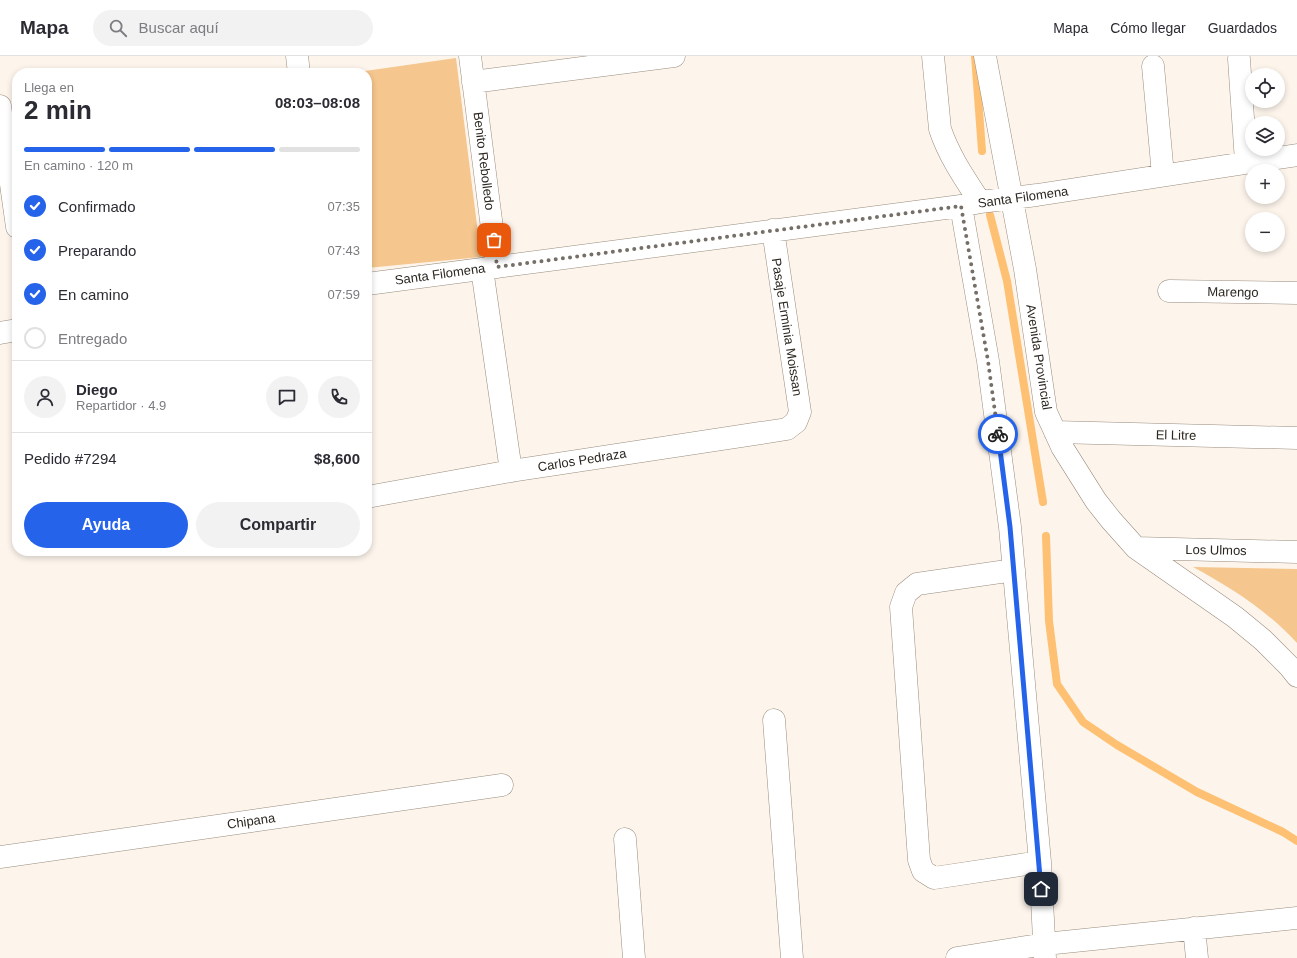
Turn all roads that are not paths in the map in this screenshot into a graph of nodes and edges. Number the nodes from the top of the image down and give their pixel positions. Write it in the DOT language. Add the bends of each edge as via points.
graph roads {
  1 [pos="297,56"];
  2 [pos="470,56"];
  3 [pos="674,56"];
  4 [pos="933,56"];
  5 [pos="985,56"];
  6 [pos="634,59"];
  7 [pos="1239,59"];
  8 [pos="1153,66"];
  9 [pos="298,68"];
  10 [pos="473,82"];
  11 [pos="0,106"];
  12 [pos="11,138"];
  13 [pos="12,153"];
  14 [pos="1297,155"];
  15 [pos="1246,162"];
  16 [pos="1163,175"];
  17 [pos="1010,198"];
  18 [pos="971,204"];
  19 [pos="773,230"];
  20 [pos="490,268"];
  21 [pos="372,283"];
  22 [pos="1170,291"];
  23 [pos="1297,293"];
  24 [pos="12,331"];
  25 [pos="0,333"];
  26 [pos="796,422"];
  27 [pos="1055,432"];
  28 [pos="1297,438"];
  29 [pos="511,471"];
  30 [pos="372,496"];
  31 [pos="1136,548"];
  32 [pos="1297,552"];
  33 [pos="1014,570"];
  34 [pos="1294,669"];
  35 [pos="774,720"];
  36 [pos="502,785"];
  37 [pos="625,839"];
  38 [pos="0,857"];
  39 [pos="1040,862"];
  40 [pos="1297,918"];
  41 [pos="1194,928"];
  42 [pos="1045,951"];
  43 [pos="634,958"];
  44 [pos="792,958"];
  45 [pos="957,958"];
  46 [pos="1197,958"];
  1 -- 9 [label="street"];
  2 -- 10 [label="street, Benito Rebolledo"];
  3 -- 6 [label="street"];
  4 -- 18 [label="street" via="940,129"];
  5 -- 17 [label="street, Avenida Provincial"];
  6 -- 10 [label="street"];
  7 -- 15 [label="street"];
  8 -- 16 [label="street"];
  10 -- 20 [label="street, Benito Rebolledo"];
  11 -- 12 [label="street"];
  12 -- 13 [label="street"];
  14 -- 15 [label="street, Santa Filomena"];
  15 -- 16 [label="street, Santa Filomena"];
  16 -- 17 [label="street, Santa Filomena"];
  17 -- 18 [label="street, Santa Filomena"];
  17 -- 27 [label="street, Avenida Provincial" via="1024,269 1046,412"];
  18 -- 19 [label="street, Santa Filomena"];
  18 -- 33 [label="street"];
  19 -- 20 [label="street, Santa Filomena"];
  19 -- 26 [label="street, Pasaje Erminia Moissan" via="800,412"];
  20 -- 21 [label="street, Santa Filomena"];
  20 -- 29 [label="street, Benito Rebolledo"];
  22 -- 23 [label="street, Marengo"];
  24 -- 25 [label="street"];
  26 -- 29 [label="street, Carlos Pedraza" via="787,429"];
  27 -- 28 [label="street, El Litre"];
  27 -- 31 [label="street, Avenida Provincial" via="1096,501"];
  29 -- 30 [label="street, Carlos Pedraza"];
  31 -- 32 [label="street, Los Ulmos"];
  31 -- 34 [label="street, Avenida Provincial" via="1235,617"];
  33 -- 39 [label="street"];
  33 -- 39 [label="street" via="917,584 906,593 901,607 919,860 923,871 934,878"];
  35 -- 44 [label="street"];
  36 -- 38 [label="street, Chipana"];
  37 -- 43 [label="street"];
  39 -- 42 [label="street"];
  40 -- 41 [label="street"];
  41 -- 42 [label="street"];
  41 -- 46 [label="street"];
  42 -- 45 [label="street"];
}
